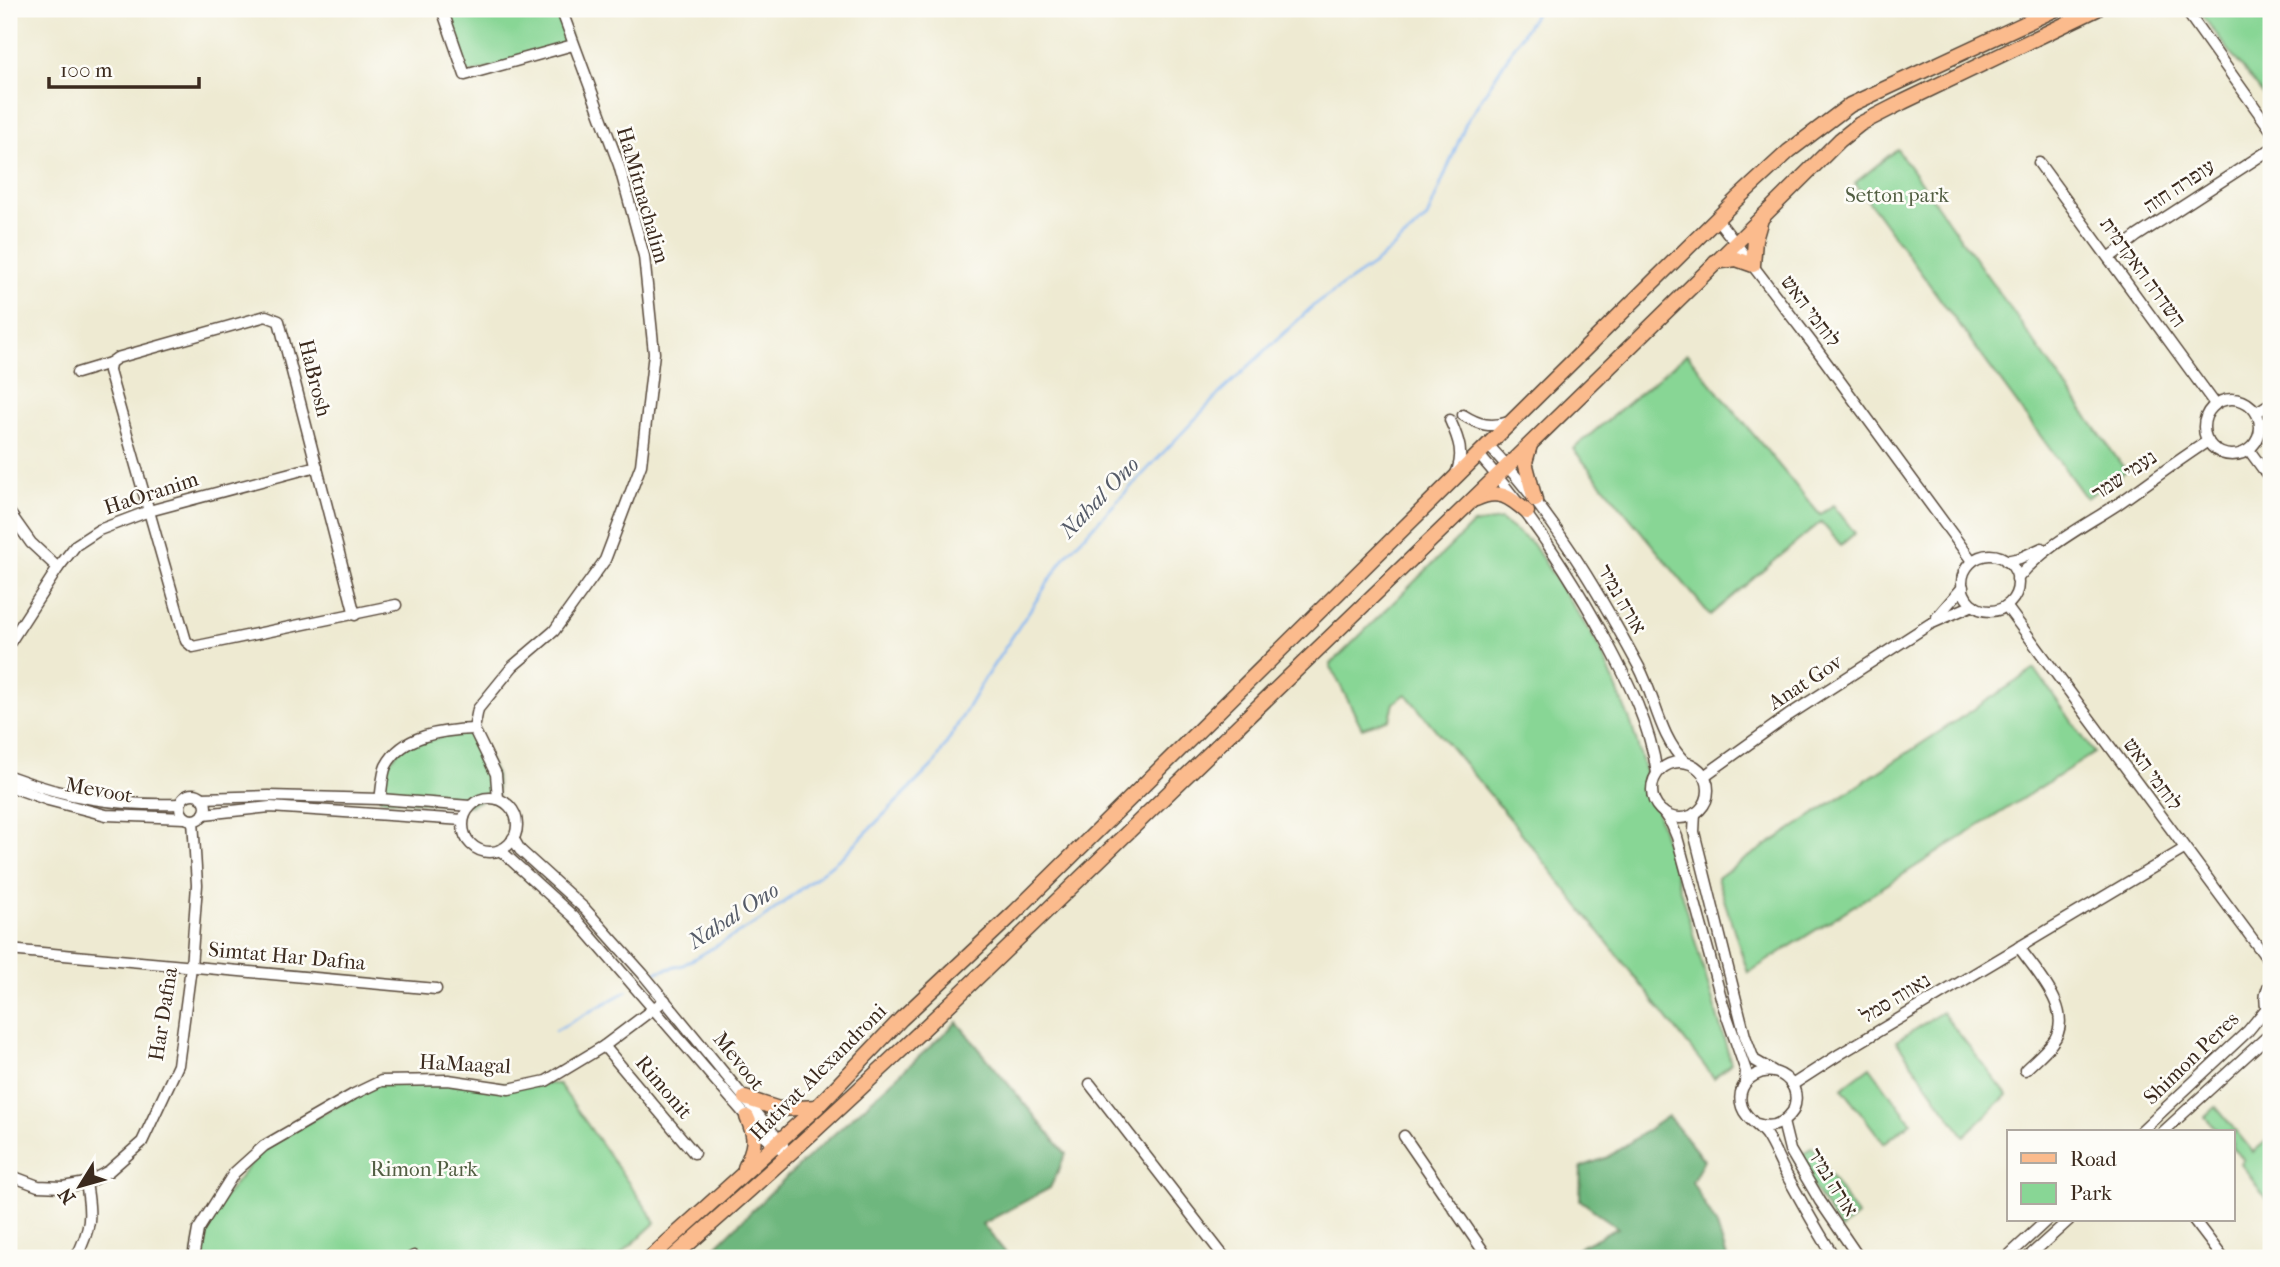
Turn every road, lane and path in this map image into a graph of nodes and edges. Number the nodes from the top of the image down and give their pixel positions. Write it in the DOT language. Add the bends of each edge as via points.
graph roads {
  1 [pos="442,9"];
  2 [pos="561,9"];
  3 [pos="2056,9"];
  4 [pos="2097,9"];
  5 [pos="2185,9"];
  6 [pos="573,46"];
  7 [pos="2271,130"];
  8 [pos="2271,149"];
  9 [pos="2039,163"];
  10 [pos="1762,217"];
  11 [pos="1717,219"];
  12 [pos="1735,242"];
  13 [pos="2109,258"];
  14 [pos="1715,262"];
  15 [pos="1753,265"];
  16 [pos="110,363"];
  17 [pos="77,373"];
  18 [pos="2271,403"];
  19 [pos="2215,404"];
  20 [pos="2257,412"];
  21 [pos="1463,415"];
  22 [pos="1450,420"];
  23 [pos="1515,420"];
  24 [pos="1532,440"];
  25 [pos="2208,441"];
  26 [pos="2249,450"];
  27 [pos="1484,451"];
  28 [pos="317,466"];
  29 [pos="1502,470"];
  30 [pos="2271,480"];
  31 [pos="1452,482"];
  32 [pos="1471,502"];
  33 [pos="1531,506"];
  34 [pos="149,511"];
  35 [pos="9,512"];
  36 [pos="2060,540"];
  37 [pos="1972,561"];
  38 [pos="2006,561"];
  39 [pos="58,568"];
  40 [pos="2017,579"];
  41 [pos="1963,587"];
  42 [pos="396,605"];
  43 [pos="1973,605"];
  44 [pos="2006,606"];
  45 [pos="355,615"];
  46 [pos="1930,624"];
  47 [pos="9,643"];
  48 [pos="474,729"];
  49 [pos="1685,762"];
  50 [pos="1657,773"];
  51 [pos="9,776"];
  52 [pos="1704,776"];
  53 [pos="9,786"];
  54 [pos="201,798"];
  55 [pos="380,799"];
  56 [pos="498,799"];
  57 [pos="180,804"];
  58 [pos="470,806"];
  59 [pos="1663,812"];
  60 [pos="1695,813"];
  61 [pos="204,814"];
  62 [pos="189,819"];
  63 [pos="463,820"];
  64 [pos="513,838"];
  65 [pos="2184,849"];
  66 [pos="500,850"];
  67 [pos="2019,947"];
  68 [pos="9,950"];
  69 [pos="2271,964"];
  70 [pos="191,967"];
  71 [pos="2271,982"];
  72 [pos="436,989"];
  73 [pos="664,1000"];
  74 [pos="654,1008"];
  75 [pos="2269,1014"];
  76 [pos="2271,1033"];
  77 [pos="604,1046"];
  78 [pos="2025,1070"];
  79 [pos="1773,1071"];
  80 [pos="1745,1082"];
  81 [pos="1090,1084"];
  82 [pos="1792,1085"];
  83 [pos="745,1098"];
  84 [pos="817,1107"];
  85 [pos="747,1117"];
  86 [pos="1783,1122"];
  87 [pos="1757,1124"];
  88 [pos="2142,1130"];
  89 [pos="2165,1130"];
  90 [pos="1404,1136"];
  91 [pos="777,1143"];
  92 [pos="694,1153"];
  93 [pos="790,1155"];
  94 [pos="742,1174"];
  95 [pos="9,1175"];
  96 [pos="86,1183"];
  97 [pos="2045,1222"];
  98 [pos="2067,1222"];
  99 [pos="2196,1222"];
  100 [pos="76,1258"];
  101 [pos="193,1258"];
  102 [pos="650,1258"];
  103 [pos="672,1258"];
  104 [pos="1225,1258"];
  105 [pos="1488,1258"];
  106 [pos="1835,1258"];
  107 [pos="1859,1258"];
  108 [pos="2006,1258"];
  109 [pos="2027,1258"];
  110 [pos="2223,1258"];
  1 -- 6 [label="street" via="465,75"];
  2 -- 6 [label="street, HaMitnachalim"];
  3 -- 11 [label="main road, Hativat Alexandroni" via="1850,105 1789,151"];
  4 -- 10 [label="main road, Hativat Alexandroni" via="1860,124"];
  5 -- 7 [label="street"];
  6 -- 48 [label="street, HaMitnachalim" via="619,165 644,256 654,353 641,465 605,560 554,631 485,698"];
  8 -- 13 [label="street, עופרה חזה"];
  9 -- 13 [label="street, השדרה האקדמית"];
  10 -- 12 [label="main road, Hativat Alexandroni"];
  10 -- 15 [label="main road"];
  11 -- 12 [label="street, לוחמי האש"];
  11 -- 23 [label="main road, Hativat Alexandroni"];
  12 -- 14 [label="main road, Hativat Alexandroni"];
  12 -- 15 [label="street, לוחמי האש"];
  13 -- 19 [label="street, השדרה האקדמית"];
  14 -- 15 [label="main road" via="1736,259"];
  14 -- 24 [label="main road, Hativat Alexandroni"];
  15 -- 37 [label="street, לוחמי האש"];
  16 -- 17 [label="street, HaBrosh"];
  16 -- 28 [label="street, HaBrosh" via="266,316 279,321"];
  16 -- 34 [label="street"];
  18 -- 20 [label="street"];
  19 -- 20 [label="street" via="2238,399"];
  19 -- 25 [label="street" via="2206,417"];
  20 -- 26 [label="street" via="2261,428"];
  21 -- 23 [label="street" via="1484,426"];
  22 -- 31 [label="street" via="1461,449"];
  23 -- 27 [label="main road, Hativat Alexandroni"];
  24 -- 29 [label="main road, Hativat Alexandroni"];
  24 -- 33 [label="main road" via="1525,462"];
  25 -- 26 [label="street" via="2226,454"];
  25 -- 36 [label="street, נעמי שמר"];
  26 -- 30 [label="street"];
  27 -- 29 [label="street, אורה נמיר"];
  27 -- 31 [label="main road, Hativat Alexandroni"];
  28 -- 34 [label="street, HaOranim"];
  28 -- 45 [label="street, HaBrosh"];
  29 -- 32 [label="main road, Hativat Alexandroni"];
  29 -- 33 [label="street, אורה נמיר"];
  31 -- 84 [label="main road, Hativat Alexandroni" via="901,1019"];
  32 -- 33 [label="main road" via="1497,493"];
  32 -- 93 [label="main road, Hativat Alexandroni"];
  33 -- 49 [label="street, אורה נמיר" via="1577,559 1608,608 1675,753"];
  33 -- 50 [label="street, אורה נמיר" via="1627,680 1647,727"];
  34 -- 39 [label="street, HaOranim" via="99,530 76,545"];
  34 -- 45 [label="street" via="186,642 193,647"];
  35 -- 39 [label="street" via="31,543"];
  36 -- 38 [label="street, נעמי שמר"];
  36 -- 40 [label="street, נעמי שמר"];
  37 -- 38 [label="street" via="1987,555"];
  37 -- 41 [label="street" via="1964,573"];
  38 -- 40 [label="street"];
  39 -- 47 [label="street, HaOranim"];
  40 -- 44 [label="street" via="2015,596"];
  41 -- 43 [label="street"];
  41 -- 46 [label="street, Anat Gov"];
  42 -- 45 [label="street"];
  43 -- 44 [label="street" via="1986,611"];
  43 -- 46 [label="street, Anat Gov"];
  44 -- 65 [label="street, לוחמי האש"];
  46 -- 52 [label="street, Anat Gov"];
  48 -- 55 [label="street" via="443,730 403,746 386,767"];
  48 -- 56 [label="street" via="496,774"];
  49 -- 50 [label="street" via="1669,764"];
  49 -- 52 [label="street"];
  50 -- 59 [label="street" via="1652,794"];
  51 -- 57 [label="street, Mevoot" via="47,790 108,803"];
  52 -- 60 [label="street" via="1707,796"];
  53 -- 62 [label="street, Mevoot" via="106,815"];
  54 -- 55 [label="street"];
  54 -- 57 [label="street" via="189,795"];
  54 -- 61 [label="street"];
  55 -- 58 [label="street"];
  56 -- 58 [label="street" via="485,798"];
  56 -- 64 [label="street" via="515,815"];
  57 -- 62 [label="street" via="180,812"];
  58 -- 63 [label="street"];
  59 -- 60 [label="street" via="1676,817"];
  59 -- 80 [label="street" via="1677,836 1746,1071"];
  60 -- 79 [label="street" via="1694,832 1745,1036 1754,1060"];
  61 -- 62 [label="street"];
  61 -- 63 [label="street" via="270,807"];
  62 -- 70 [label="street, Har Dafna" via="197,885"];
  63 -- 66 [label="street" via="466,836 476,848"];
  64 -- 66 [label="street"];
  64 -- 73 [label="street, Mevoot" via="520,850 585,909"];
  65 -- 67 [label="street, נאווה סמל"];
  65 -- 69 [label="street, לוחמי האש"];
  66 -- 74 [label="street, Mevoot" via="574,917"];
  67 -- 78 [label="street" via="2059,1004 2060,1019 2054,1041"];
  67 -- 82 [label="street, נאווה סמל"];
  68 -- 70 [label="street, Simtat Har Dafna"];
  70 -- 72 [label="street, Simtat Har Dafna"];
  70 -- 96 [label="street, Har Dafna" via="178,1065 142,1142 109,1171"];
  71 -- 75 [label="street" via="2265,994"];
  73 -- 74 [label="street, HaMaagal"];
  73 -- 83 [label="street, Mevoot"];
  74 -- 77 [label="street, HaMaagal"];
  74 -- 85 [label="street, Mevoot"];
  75 -- 88 [label="street, Shimon Peres"];
  76 -- 89 [label="street, Shimon Peres"];
  77 -- 92 [label="street, Rimonit"];
  77 -- 101 [label="street, HaMaagal" via="546,1081 509,1089 448,1080 381,1082 354,1094 264,1146 234,1173 198,1230"];
  79 -- 80 [label="street" via="1757,1073"];
  79 -- 82 [label="street"];
  80 -- 87 [label="street" via="1740,1103 1746,1116"];
  81 -- 104 [label="street"];
  82 -- 86 [label="street" via="1795,1105"];
  83 -- 84 [label="main road" via="779,1109"];
  83 -- 91 [label="street, Mevoot"];
  84 -- 91 [label="main road, Hativat Alexandroni"];
  85 -- 91 [label="street, Mevoot"];
  85 -- 94 [label="main road" via="754,1142"];
  86 -- 87 [label="street"];
  86 -- 107 [label="street, אורה נמיר" via="1790,1150"];
  87 -- 106 [label="street, אורה נמיר"];
  90 -- 105 [label="street"];
  91 -- 93 [label="street, Mevoot"];
  91 -- 94 [label="main road, Hativat Alexandroni"];
  93 -- 103 [label="main road, Hativat Alexandroni"];
  94 -- 102 [label="main road, Hativat Alexandroni"];
  95 -- 96 [label="street, Har Dafna" via="38,1186"];
  96 -- 100 [label="street" via="89,1233"];
  97 -- 108 [label="street"];
  98 -- 109 [label="street"];
  99 -- 110 [label="street"];
}
